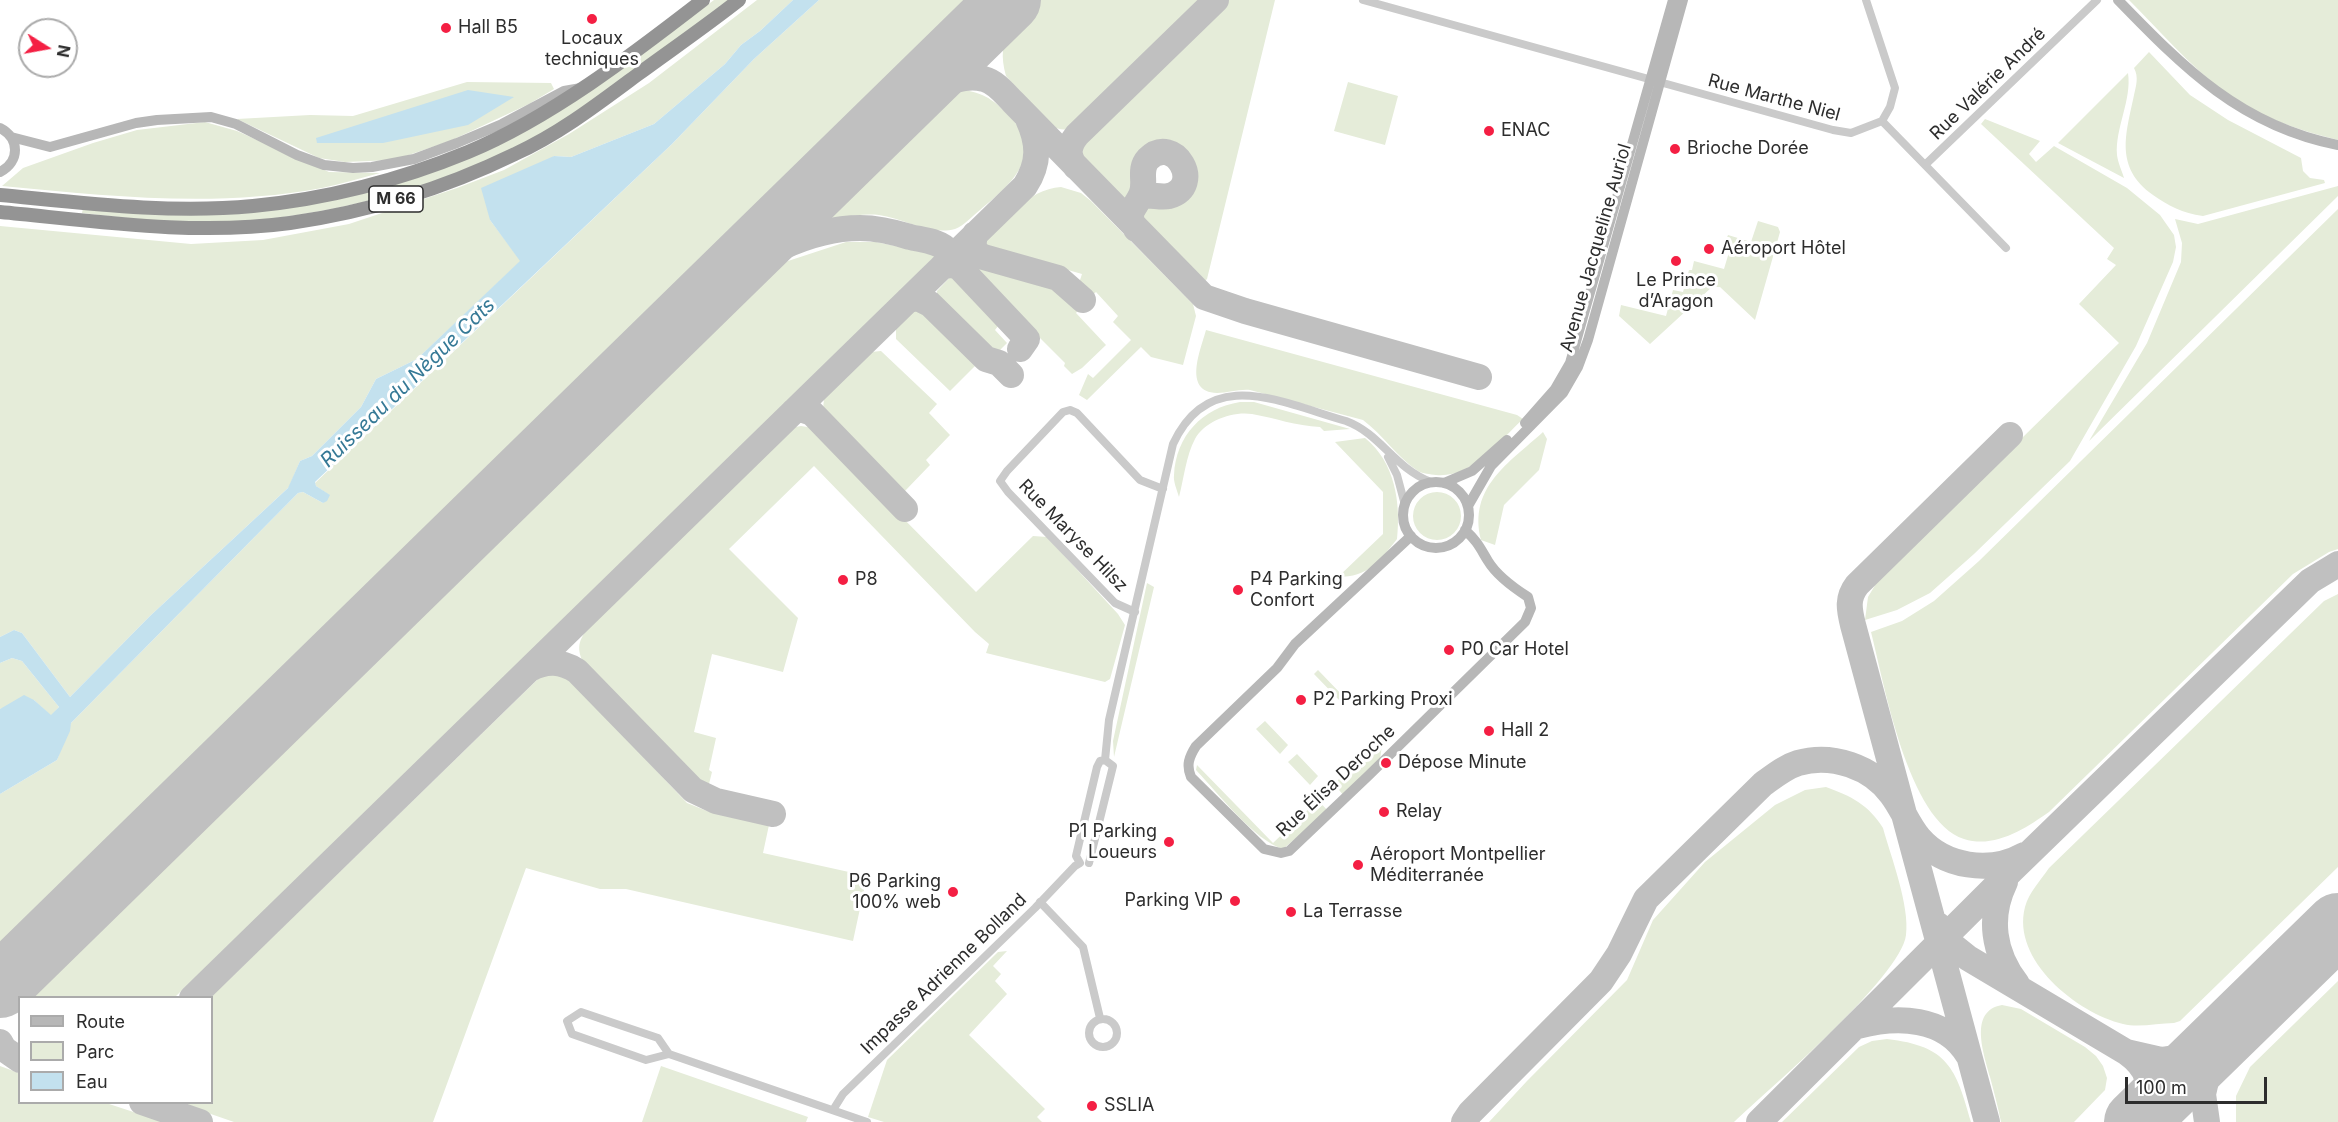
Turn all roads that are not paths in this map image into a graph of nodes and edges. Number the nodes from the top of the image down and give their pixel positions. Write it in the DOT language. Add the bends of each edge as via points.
graph roads {
  1 [pos="703,0"];
  2 [pos="740,0"];
  3 [pos="1363,0"];
  4 [pos="1673,0"];
  5 [pos="1683,0"];
  6 [pos="1866,0"];
  7 [pos="2097,0"];
  8 [pos="2118,0"];
  9 [pos="1656,81"];
  10 [pos="581,88"];
  11 [pos="1882,121"];
  12 [pos="0,128"];
  13 [pos="11,136"];
  14 [pos="2338,145"];
  15 [pos="1926,164"];
  16 [pos="0,172"];
  17 [pos="0,195"];
  18 [pos="0,212"];
  19 [pos="2006,248"];
  20 [pos="1384,450"];
  21 [pos="1431,482"];
  22 [pos="1444,483"];
  23 [pos="1163,489"];
  24 [pos="1405,505"];
  25 [pos="1468,506"];
  26 [pos="1465,530"];
  27 [pos="1411,536"];
  28 [pos="1135,612"];
  29 [pos="1105,760"];
  30 [pos="1089,863"];
  31 [pos="1040,902"];
  32 [pos="1100,1018"];
  33 [pos="669,1054"];
  34 [pos="833,1110"];
  35 [pos="867,1122"];
  1 -- 10 [label="highway, M 66"];
  2 -- 18 [label="highway, M 66" via="576,120 516,154 426,192 289,223 249,225 184,227"];
  3 -- 9 [label="street, Rue Marthe Niel"];
  4 -- 9 [label="street, Avenue Jacqueline Auriol"];
  5 -- 9 [label="street, Avenue Jacqueline Auriol"];
  6 -- 11 [label="street" via="1895,88"];
  7 -- 15 [label="street, Rue Valérie André"];
  8 -- 14 [label="street" via="2198,79 2234,104 2296,134"];
  9 -- 11 [label="street, Rue Marthe Niel" via="1843,132 1855,132"];
  9 -- 22 [label="street, Avenue Jacqueline Auriol" via="1570,363 1556,389 1532,416 1472,471"];
  9 -- 25 [label="street, Avenue Jacqueline Auriol" via="1578,367 1563,393 1491,466"];
  10 -- 13 [label="street, M 66" via="564,91 457,143 414,159 372,167 324,165 217,118 132,124 50,147"];
  10 -- 17 [label="highway, M 66" via="527,123 469,152 370,185 315,197 253,206 147,208"];
  11 -- 15 [label="street"];
  12 -- 13 [label="street"];
  13 -- 16 [label="street" via="15,156"];
  15 -- 19 [label="street"];
  20 -- 21 [label="street" via="1405,469"];
  20 -- 23 [label="street" via="1370,434 1346,421 1258,396 1226,396 1195,411 1182,425 1173,444"];
  20 -- 24 [label="street" via="1397,475"];
  21 -- 22 [label="street"];
  21 -- 24 [label="street" via="1414,490"];
  22 -- 25 [label="street" via="1459,491"];
  23 -- 28 [label="street"];
  23 -- 28 [label="street, Rue Maryse Hilsz" via="1140,480 1070,410 1000,481 1115,603"];
  24 -- 27 [label="street" via="1403,516"];
  25 -- 26 [label="street"];
  26 -- 27 [label="street" via="1459,539 1439,548 1419,543"];
  26 -- 27 [label="street, Rue Élisa Deroche" via="1480,544 1489,563 1530,600 1525,622 1289,851 1264,849 1191,777 1191,754 1277,668 1295,644"];
  28 -- 29 [label="street" via="1109,720"];
  29 -- 30 [label="street" via="1113,766"];
  29 -- 31 [label="street, Impasse Adrienne Bolland" via="1097,767 1076,856 1080,864"];
  31 -- 32 [label="street" via="1083,947"];
  31 -- 34 [label="street, Impasse Adrienne Bolland" via="843,1094"];
  33 -- 33 [label="street" via="658,1038 643,1031 581,1011 567,1021 572,1034 629,1055 646,1060"];
  33 -- 34 [label="street"];
  34 -- 35 [label="street"];
}
